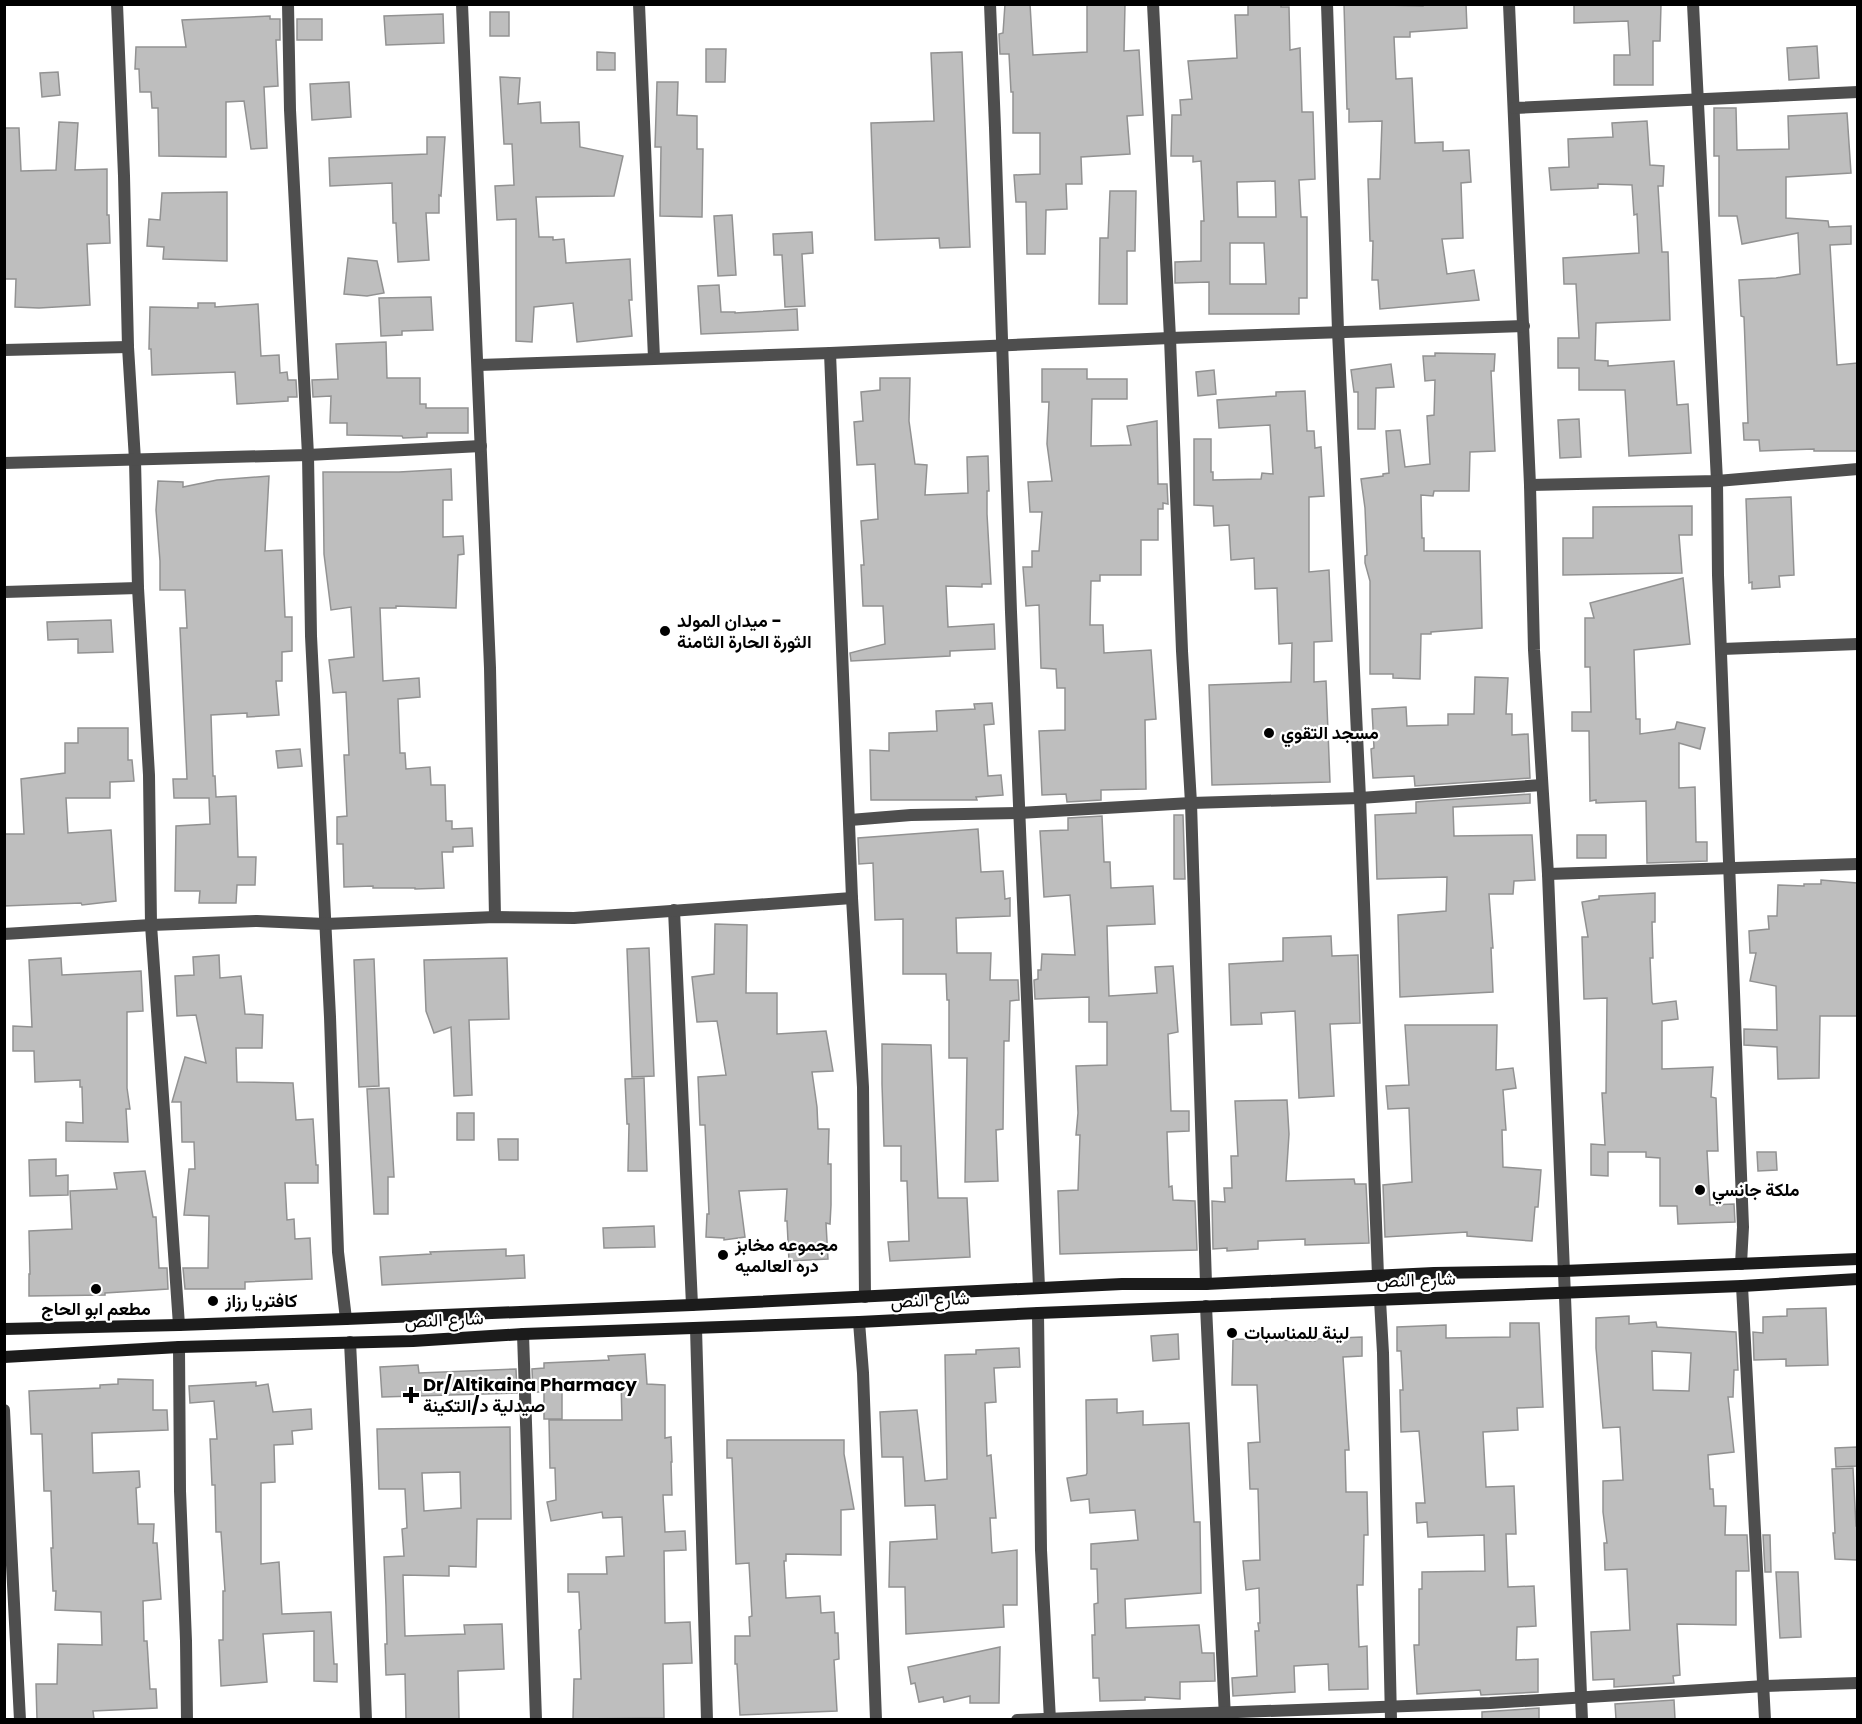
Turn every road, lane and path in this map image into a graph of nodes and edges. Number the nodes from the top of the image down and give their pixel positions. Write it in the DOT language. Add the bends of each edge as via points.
graph roads {
  1 [pos="117,4"];
  2 [pos="288,4"];
  3 [pos="462,4"];
  4 [pos="639,4"];
  5 [pos="990,4"];
  6 [pos="1153,4"];
  7 [pos="1327,4"];
  8 [pos="1509,4"];
  9 [pos="1693,4"];
  10 [pos="1857,92"];
  11 [pos="1697,100"];
  12 [pos="1514,108"];
  13 [pos="1524,326"];
  14 [pos="1338,332"];
  15 [pos="1170,338"];
  16 [pos="1002,345"];
  17 [pos="128,346"];
  18 [pos="4,350"];
  19 [pos="830,353"];
  20 [pos="654,358"];
  21 [pos="478,365"];
  22 [pos="481,446"];
  23 [pos="308,455"];
  24 [pos="135,459"];
  25 [pos="4,463"];
  26 [pos="1857,469"];
  27 [pos="1717,482"];
  28 [pos="1530,485"];
  29 [pos="138,588"];
  30 [pos="4,592"];
  31 [pos="1857,644"];
  32 [pos="1722,649"];
  33 [pos="1542,785"];
  34 [pos="1360,798"];
  35 [pos="1191,803"];
  36 [pos="1019,813"];
  37 [pos="850,820"];
  38 [pos="1857,864"];
  39 [pos="1729,869"];
  40 [pos="1548,874"];
  41 [pos="852,898"];
  42 [pos="674,910"];
  43 [pos="495,917"];
  44 [pos="325,924"];
  45 [pos="151,925"];
  46 [pos="4,934"];
  47 [pos="1857,1259"];
  48 [pos="1741,1264"];
  49 [pos="1563,1270"];
  50 [pos="1378,1276"];
  51 [pos="1857,1279"];
  52 [pos="1206,1284"];
  53 [pos="1743,1286"];
  54 [pos="1039,1288"];
  55 [pos="1564,1292"];
  56 [pos="865,1297"];
  57 [pos="1380,1300"];
  58 [pos="692,1305"];
  59 [pos="1206,1306"];
  60 [pos="1038,1313"];
  61 [pos="346,1319"];
  62 [pos="860,1322"];
  63 [pos="179,1325"];
  64 [pos="696,1328"];
  65 [pos="4,1329"];
  66 [pos="524,1334"];
  67 [pos="350,1342"];
  68 [pos="179,1347"];
  69 [pos="4,1357"];
  70 [pos="4,1410"];
  71 [pos="1857,1683"];
  72 [pos="1765,1686"];
  73 [pos="1582,1696"];
  74 [pos="1390,1713"];
  75 [pos="1225,1716"];
  76 [pos="1050,1718"];
  77 [pos="20,1719"];
  78 [pos="187,1719"];
  79 [pos="366,1719"];
  80 [pos="536,1719"];
  81 [pos="706,1719"];
  82 [pos="876,1719"];
  83 [pos="1017,1719"];
  84 [pos="1582,1719"];
  85 [pos="1765,1719"];
  1 -- 17 [label="street"];
  2 -- 23 [label="street"];
  3 -- 21 [label="street"];
  4 -- 20 [label="street"];
  5 -- 16 [label="street"];
  6 -- 15 [label="street"];
  7 -- 14 [label="street"];
  8 -- 12 [label="street"];
  9 -- 11 [label="street"];
  10 -- 11 [label="street"];
  11 -- 12 [label="street"];
  11 -- 27 [label="street"];
  12 -- 13 [label="street"];
  13 -- 14 [label="street"];
  13 -- 28 [label="street"];
  14 -- 15 [label="street"];
  14 -- 34 [label="street"];
  15 -- 16 [label="street"];
  15 -- 35 [label="street"];
  16 -- 19 [label="street"];
  16 -- 36 [label="street"];
  17 -- 18 [label="street"];
  17 -- 24 [label="street"];
  19 -- 20 [label="street"];
  19 -- 37 [label="street"];
  20 -- 21 [label="street"];
  21 -- 22 [label="street"];
  22 -- 23 [label="street"];
  22 -- 43 [label="street"];
  23 -- 24 [label="street"];
  23 -- 44 [label="street"];
  24 -- 25 [label="street"];
  24 -- 29 [label="street"];
  26 -- 27 [label="street"];
  27 -- 28 [label="street"];
  27 -- 32 [label="street"];
  28 -- 33 [label="street"];
  29 -- 30 [label="street"];
  29 -- 45 [label="street" via="149,775"];
  31 -- 32 [label="street"];
  32 -- 39 [label="street"];
  33 -- 34 [label="street"];
  33 -- 40 [label="street"];
  34 -- 35 [label="street"];
  34 -- 50 [label="street"];
  35 -- 36 [label="street"];
  35 -- 52 [label="street"];
  36 -- 37 [label="street"];
  36 -- 54 [label="street"];
  37 -- 41 [label="street"];
  38 -- 39 [label="street"];
  39 -- 40 [label="street"];
  39 -- 48 [label="street" via="1743,1227"];
  40 -- 49 [label="street"];
  41 -- 42 [label="street"];
  41 -- 56 [label="street" via="863,1087"];
  42 -- 43 [label="street" via="574,918"];
  42 -- 58 [label="street"];
  43 -- 44 [label="street"];
  44 -- 45 [label="street" via="257,921"];
  44 -- 61 [label="street" via="338,1252"];
  45 -- 46 [label="street"];
  45 -- 63 [label="street"];
  47 -- 48 [label="main road, شارع النص"];
  48 -- 49 [label="main road, شارع النص"];
  49 -- 50 [label="main road, شارع النص"];
  49 -- 55 [label="street"];
  50 -- 52 [label="main road, شارع النص"];
  51 -- 53 [label="main road, شارع النص"];
  52 -- 54 [label="main road, شارع النص"];
  53 -- 55 [label="main road, شارع النص"];
  53 -- 72 [label="street"];
  54 -- 56 [label="main road, شارع النص"];
  55 -- 57 [label="main road, شارع النص"];
  55 -- 73 [label="street"];
  56 -- 58 [label="main road, شارع النص"];
  57 -- 59 [label="main road, شارع النص"];
  57 -- 74 [label="street"];
  58 -- 61 [label="main road, شارع النص"];
  59 -- 60 [label="main road, شارع النص"];
  59 -- 75 [label="street"];
  60 -- 62 [label="main road, شارع النص"];
  60 -- 76 [label="street" via="1041,1550"];
  61 -- 63 [label="main road, شارع النص"];
  62 -- 64 [label="main road, شارع النص"];
  62 -- 82 [label="street"];
  63 -- 65 [label="main road, شارع النص"];
  64 -- 66 [label="main road, شارع النص"];
  64 -- 81 [label="street"];
  66 -- 67 [label="main road, شارع النص"];
  66 -- 80 [label="street"];
  67 -- 68 [label="main road, شارع النص"];
  67 -- 79 [label="street"];
  68 -- 69 [label="main road, شارع النص"];
  68 -- 78 [label="street"];
  70 -- 77 [label="street"];
  71 -- 72 [label="street"];
  72 -- 73 [label="street"];
  72 -- 85 [label="street"];
  73 -- 74 [label="street"];
  73 -- 84 [label="street"];
  74 -- 75 [label="street"];
  75 -- 76 [label="street"];
  76 -- 83 [label="street"];
}
